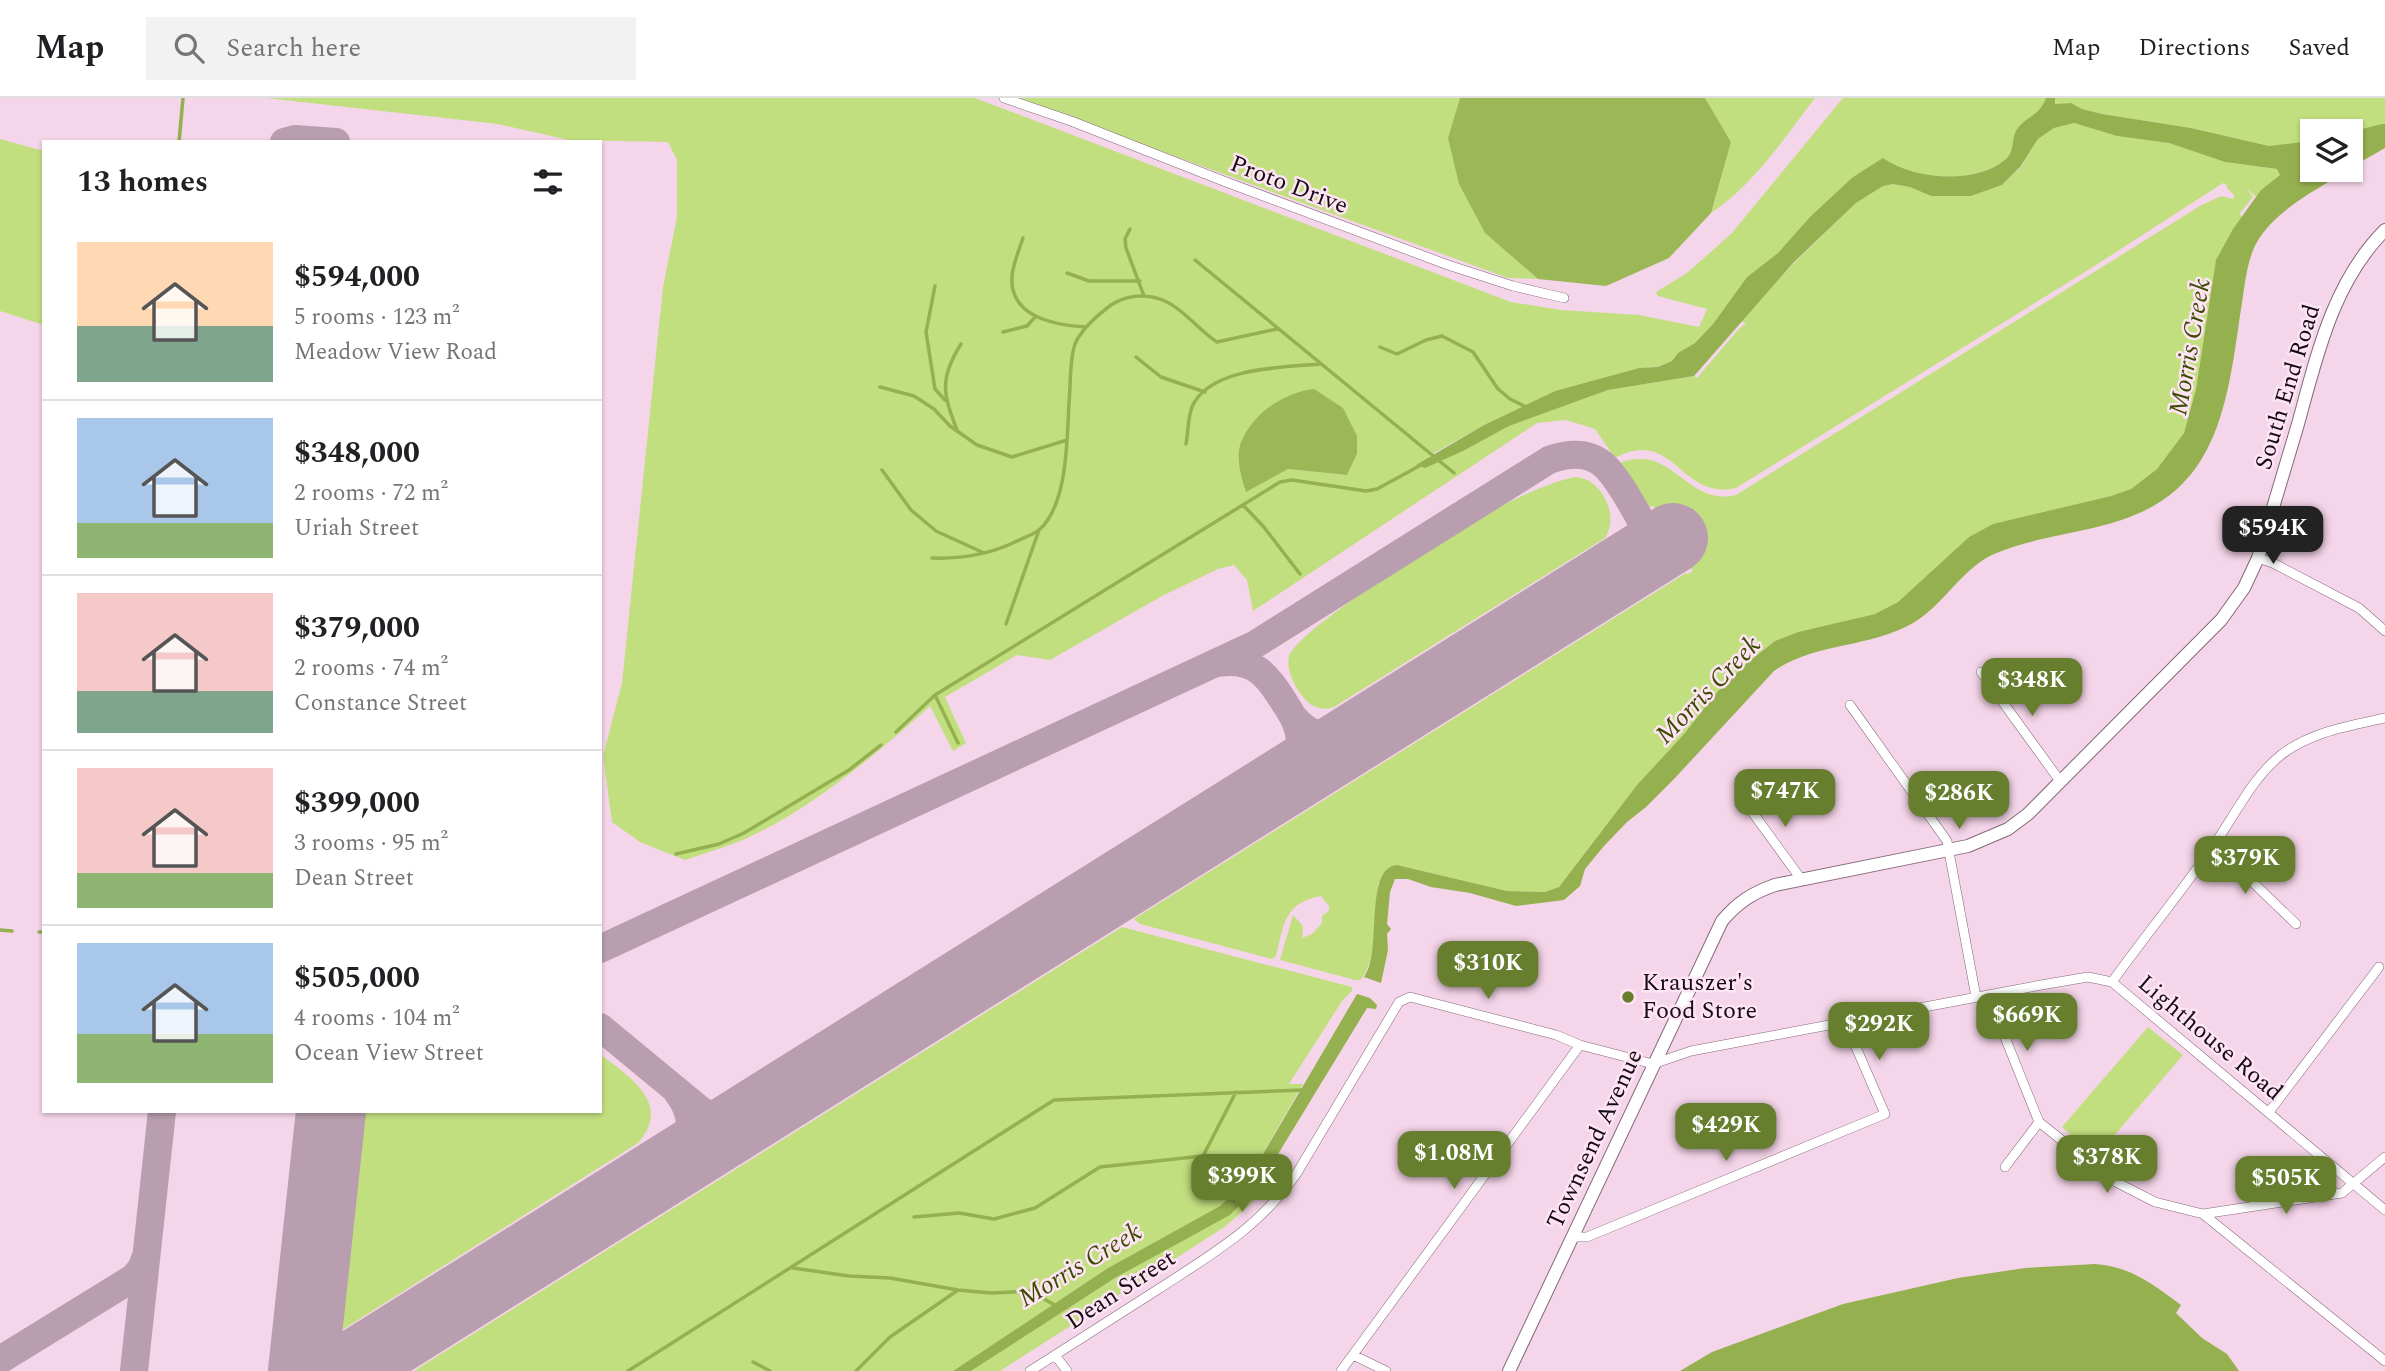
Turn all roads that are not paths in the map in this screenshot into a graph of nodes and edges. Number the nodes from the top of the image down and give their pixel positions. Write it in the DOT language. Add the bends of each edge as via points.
graph roads {
  1 [pos="1004,98"];
  2 [pos="2385,230"];
  3 [pos="1564,298"];
  4 [pos="2258,558"];
  5 [pos="2385,631"];
  6 [pos="1981,672"];
  7 [pos="1850,705"];
  8 [pos="2385,718"];
  9 [pos="2060,781"];
  10 [pos="1742,798"];
  11 [pos="2028,814"];
  12 [pos="2214,845"];
  13 [pos="1948,851"];
  14 [pos="1801,878"];
  15 [pos="2296,924"];
  16 [pos="2379,967"];
  17 [pos="2112,982"];
  18 [pos="1988,995"];
  19 [pos="1976,997"];
  20 [pos="1845,1022"];
  21 [pos="1580,1045"];
  22 [pos="1653,1064"];
  23 [pos="2269,1112"];
  24 [pos="2039,1122"];
  25 [pos="2385,1157"];
  26 [pos="2005,1167"];
  27 [pos="2352,1183"];
  28 [pos="2385,1210"];
  29 [pos="2203,1214"];
  30 [pos="1572,1237"];
  31 [pos="1055,1355"];
  32 [pos="1353,1355"];
  33 [pos="2385,1361"];
  34 [pos="1030,1371"];
  35 [pos="1067,1371"];
  36 [pos="1341,1371"];
  37 [pos="1386,1371"];
  38 [pos="1509,1371"];
  1 -- 3 [label="street, Proto Drive" via="1448,265"];
  2 -- 4 [label="main road, South End Road" via="2341,289"];
  4 -- 5 [label="street" via="2359,608"];
  4 -- 9 [label="main road, South End Road" via="2221,620"];
  6 -- 9 [label="street"];
  7 -- 13 [label="street" via="1947,841"];
  8 -- 12 [label="street" via="2308,738 2280,756 2255,783"];
  9 -- 11 [label="main road, South End Road"];
  10 -- 14 [label="street"];
  11 -- 13 [label="main road, Townsend Avenue" via="1986,840"];
  12 -- 15 [label="street"];
  12 -- 17 [label="street"];
  13 -- 14 [label="main road, Townsend Avenue"];
  13 -- 19 [label="street"];
  14 -- 22 [label="main road, Townsend Avenue" via="1751,894 1735,905 1722,922"];
  16 -- 23 [label="street"];
  17 -- 18 [label="street, Lighthouse Road" via="2088,977"];
  17 -- 23 [label="street, Lighthouse Road"];
  18 -- 19 [label="street, Lighthouse Road"];
  18 -- 24 [label="street"];
  19 -- 20 [label="street, Lighthouse Road"];
  20 -- 22 [label="street, Lighthouse Road" via="1691,1051"];
  20 -- 30 [label="street" via="1885,1114 1587,1237"];
  21 -- 22 [label="street"];
  21 -- 31 [label="street, Dean Street" via="1421,998 1399,1002 1279,1199 1227,1244"];
  21 -- 32 [label="street"];
  22 -- 30 [label="main road, Townsend Avenue"];
  23 -- 27 [label="street, Lighthouse Road"];
  24 -- 26 [label="street"];
  24 -- 29 [label="street" via="2109,1180 2155,1202"];
  25 -- 27 [label="street"];
  27 -- 28 [label="street, Lighthouse Road"];
  27 -- 29 [label="street" via="2342,1193"];
  29 -- 33 [label="street"];
  30 -- 38 [label="main road, Townsend Avenue"];
  31 -- 34 [label="street, Dean Street"];
  31 -- 35 [label="street"];
  32 -- 36 [label="street"];
  32 -- 37 [label="street"];
}
